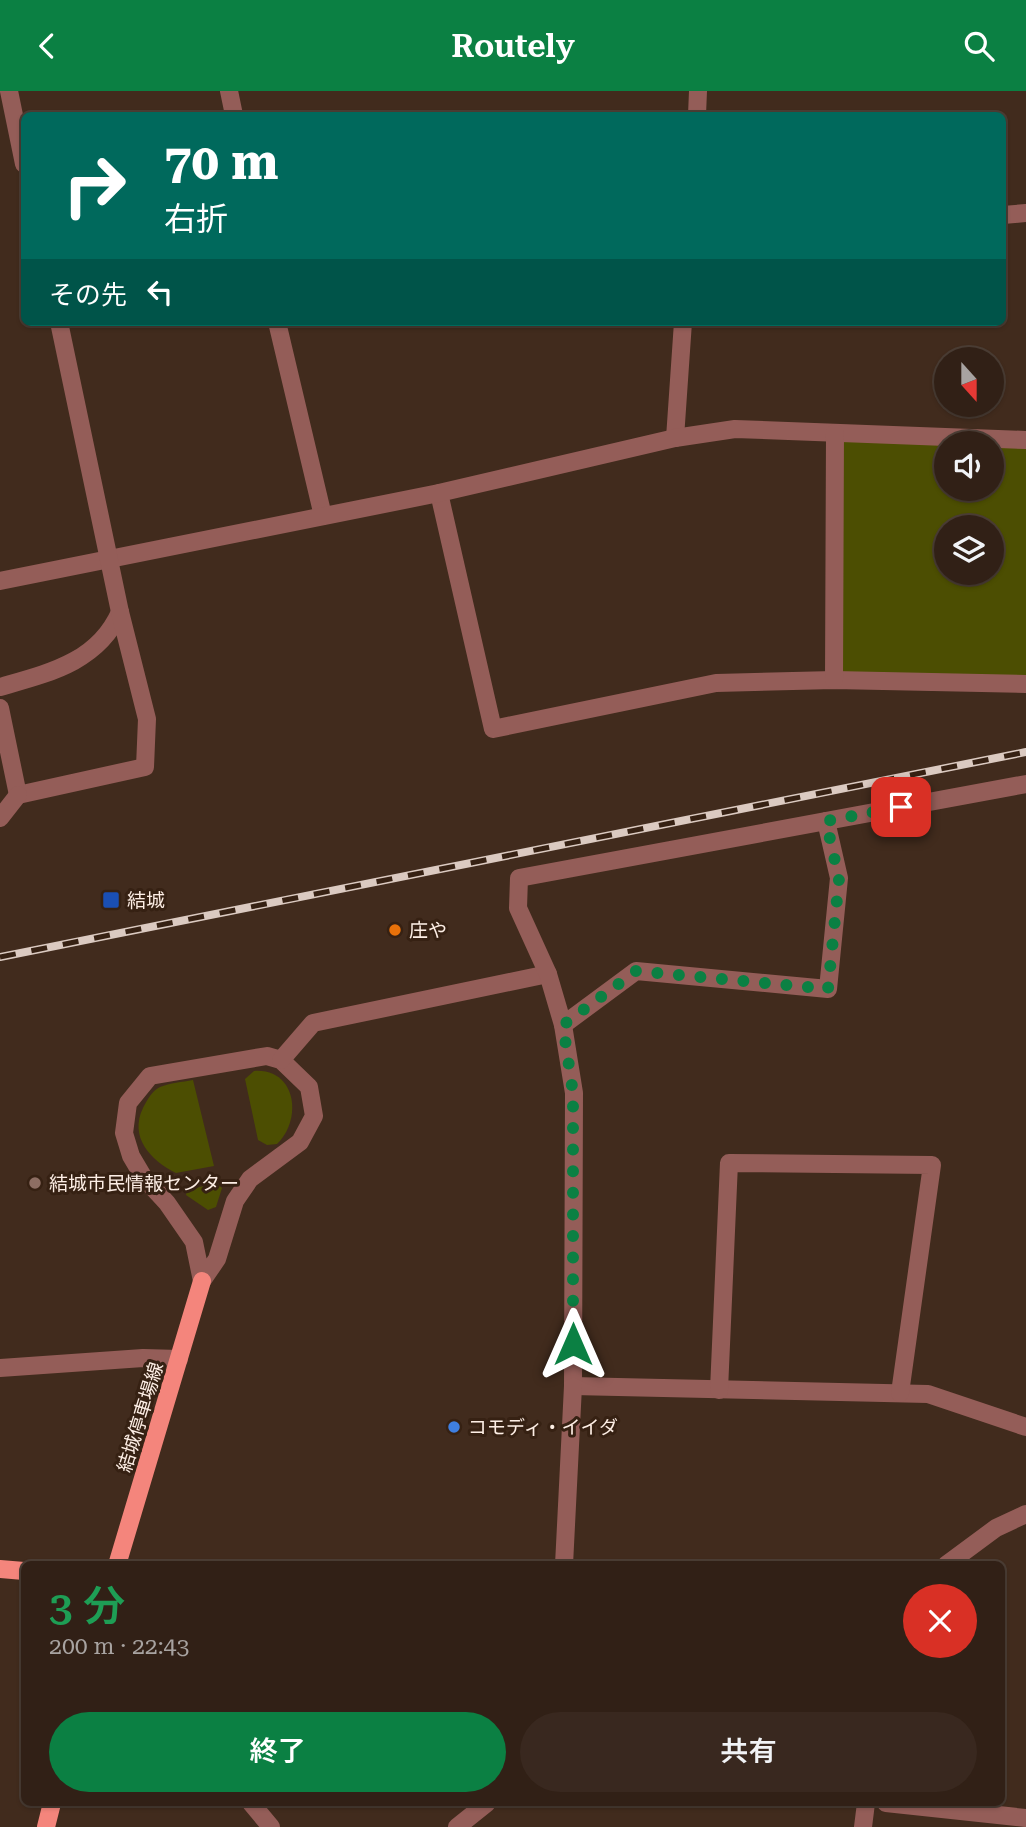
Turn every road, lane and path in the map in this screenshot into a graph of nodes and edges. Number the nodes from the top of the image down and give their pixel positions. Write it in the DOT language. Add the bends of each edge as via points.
graph roads {
  1 [pos="9,91"];
  2 [pos="229,91"];
  3 [pos="698,91"];
  4 [pos="233,112"];
  5 [pos="697,112"];
  6 [pos="21,149"];
  7 [pos="1026,213"];
  8 [pos="1006,215"];
  9 [pos="60,326"];
  10 [pos="278,326"];
  11 [pos="683,326"];
  12 [pos="835,433"];
  13 [pos="675,437"];
  14 [pos="1026,440"];
  15 [pos="439,493"];
  16 [pos="323,516"];
  17 [pos="110,558"];
  18 [pos="0,581"];
  19 [pos="120,612"];
  20 [pos="834,680"];
  21 [pos="1026,684"];
  22 [pos="0,687"];
  23 [pos="0,708"];
  24 [pos="1026,784"];
  25 [pos="18,795"];
  26 [pos="0,818"];
  27 [pos="826,821"];
  28 [pos="548,974"];
  29 [pos="563,1025"];
  30 [pos="281,1060"];
  31 [pos="202,1281"];
  32 [pos="179,1359"];
  33 [pos="0,1368"];
  34 [pos="573,1386"];
  35 [pos="719,1390"];
  36 [pos="900,1393"];
  37 [pos="1026,1427"];
  38 [pos="1026,1514"];
  39 [pos="118,1561"];
  40 [pos="564,1561"];
  41 [pos="951,1561"];
  42 [pos="0,1569"];
  43 [pos="21,1571"];
  44 [pos="51,1806"];
  45 [pos="254,1806"];
  46 [pos="483,1806"];
  47 [pos="866,1806"];
  48 [pos="914,1806"];
  49 [pos="1026,1818"];
  50 [pos="46,1827"];
  51 [pos="271,1827"];
  52 [pos="457,1827"];
  53 [pos="863,1827"];
  1 -- 6 [label="street"];
  2 -- 4 [label="street"];
  3 -- 5 [label="street"];
  7 -- 8 [label="street"];
  9 -- 17 [label="street"];
  10 -- 16 [label="street"];
  11 -- 13 [label="street"];
  12 -- 13 [label="street" via="735,429"];
  12 -- 14 [label="street"];
  12 -- 20 [label="street"];
  13 -- 15 [label="street"];
  15 -- 16 [label="street"];
  15 -- 20 [label="street" via="493,729 716,683"];
  16 -- 17 [label="street"];
  17 -- 18 [label="street"];
  17 -- 19 [label="street"];
  19 -- 22 [label="street" via="111,634 86,655 48,674"];
  19 -- 25 [label="street" via="147,719 145,767"];
  20 -- 21 [label="street"];
  23 -- 25 [label="street"];
  24 -- 27 [label="street"];
  25 -- 26 [label="street"];
  27 -- 28 [label="street" via="519,878 518,908"];
  27 -- 29 [label="street" via="839,879 828,989 636,971"];
  28 -- 29 [label="street"];
  28 -- 30 [label="street" via="313,1023"];
  29 -- 34 [label="street" via="573,1093"];
  30 -- 31 [label="street" via="309,1087 314,1116 300,1142 250,1179 235,1201 217,1259"];
  30 -- 31 [label="street" via="267,1056 150,1076 125,1110 124,1133 131,1156 194,1242"];
  31 -- 32 [label="main road, 結城停車場線"];
  32 -- 33 [label="street"];
  32 -- 39 [label="main road, 結城停車場線"];
  34 -- 35 [label="street"];
  34 -- 40 [label="street"];
  35 -- 36 [label="street"];
  35 -- 36 [label="street" via="729,1163 932,1165"];
  36 -- 37 [label="street" via="928,1394"];
  38 -- 41 [label="street" via="996,1528"];
  42 -- 43 [label="main road"];
  44 -- 50 [label="main road"];
  45 -- 51 [label="street"];
  46 -- 52 [label="street"];
  47 -- 53 [label="street"];
  48 -- 49 [label="street"];
}
